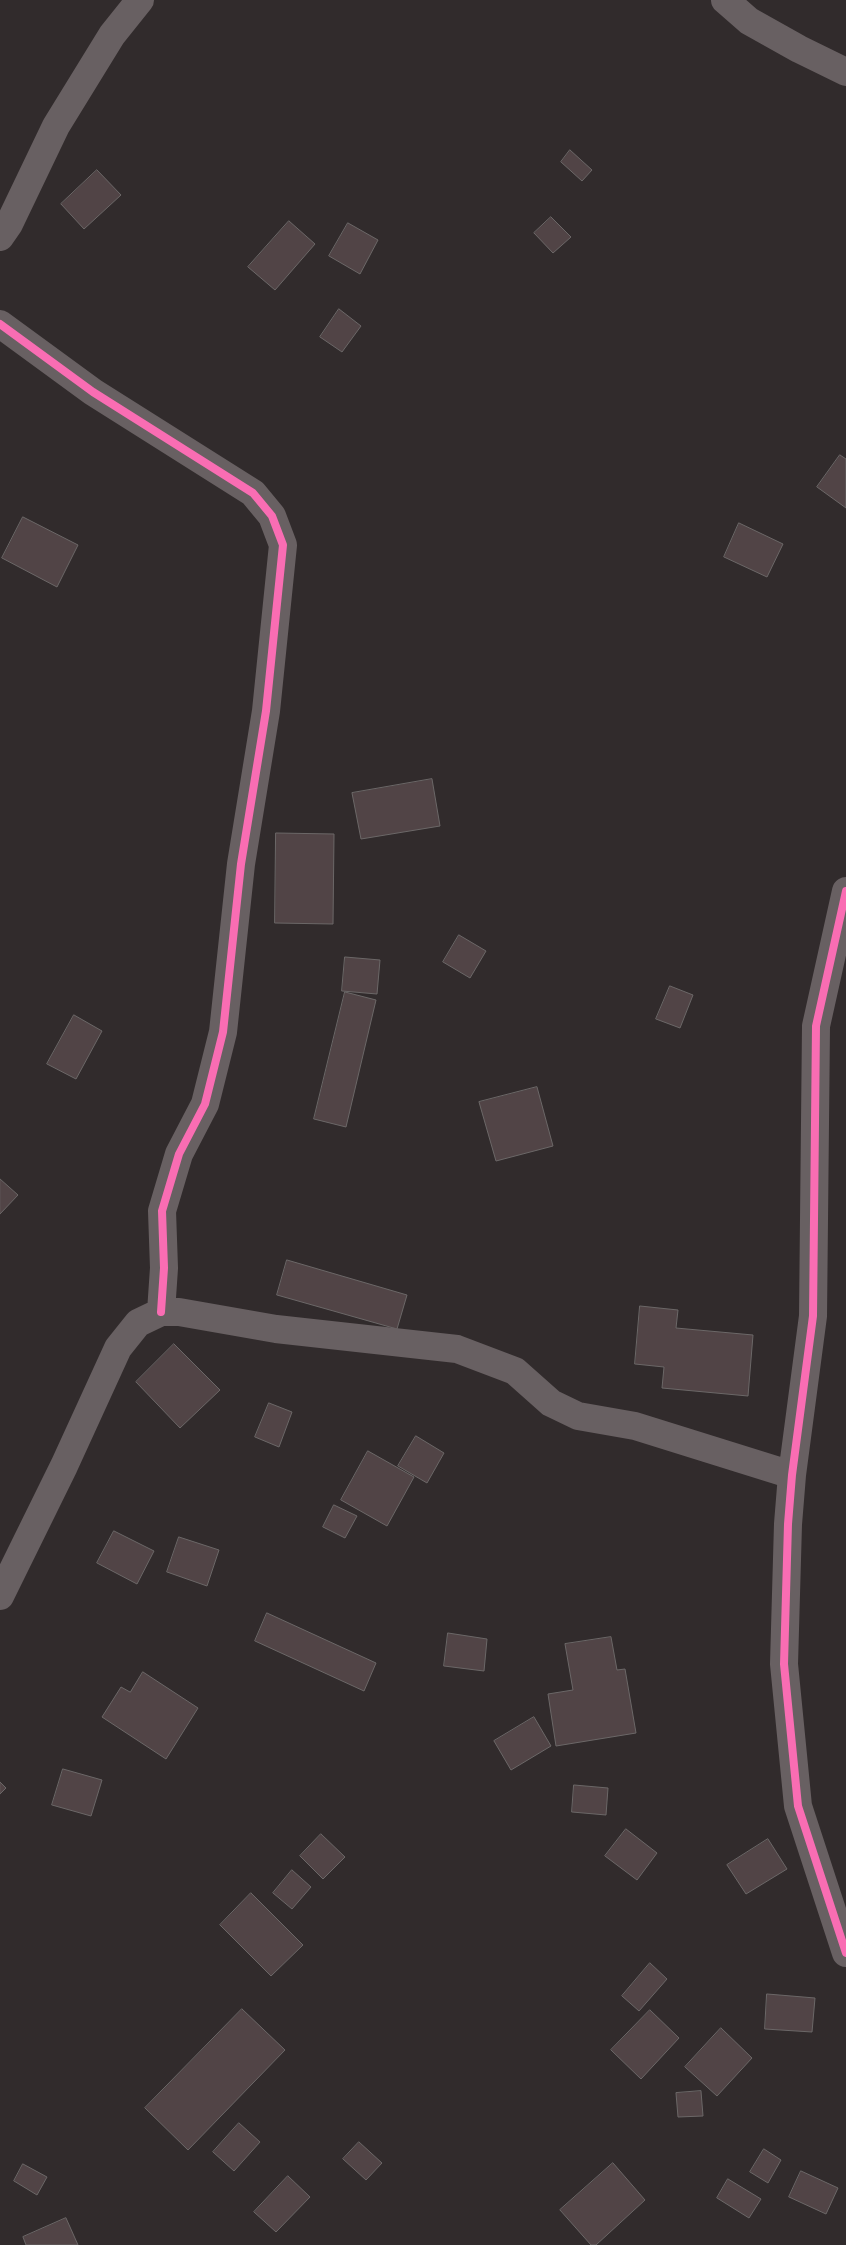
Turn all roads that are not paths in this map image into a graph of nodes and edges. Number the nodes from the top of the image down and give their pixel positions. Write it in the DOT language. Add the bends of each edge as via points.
graph roads {
  1 [pos="140,0"];
  2 [pos="725,0"];
  3 [pos="846,72"];
  4 [pos="0,237"];
  5 [pos="0,324"];
  6 [pos="846,891"];
  7 [pos="161,1312"];
  8 [pos="792,1474"];
  9 [pos="0,1596"];
  10 [pos="846,1953"];
  1 -- 4 [label="street" via="112,35 56,126"];
  2 -- 3 [label="street" via="749,20"];
  5 -- 7 [label="street" via="93,392 253,493 272,516 283,545 266,711 241,864 223,1032 205,1104 179,1154 162,1210 164,1268"];
  6 -- 8 [label="street" via="816,1026 813,1316"];
  7 -- 8 [label="street" via="179,1312 276,1329 457,1349 515,1371 551,1403 578,1416 635,1426"];
  7 -- 9 [label="street" via="138,1323 118,1348"];
  8 -- 10 [label="street" via="784,1664 798,1806"];
}
